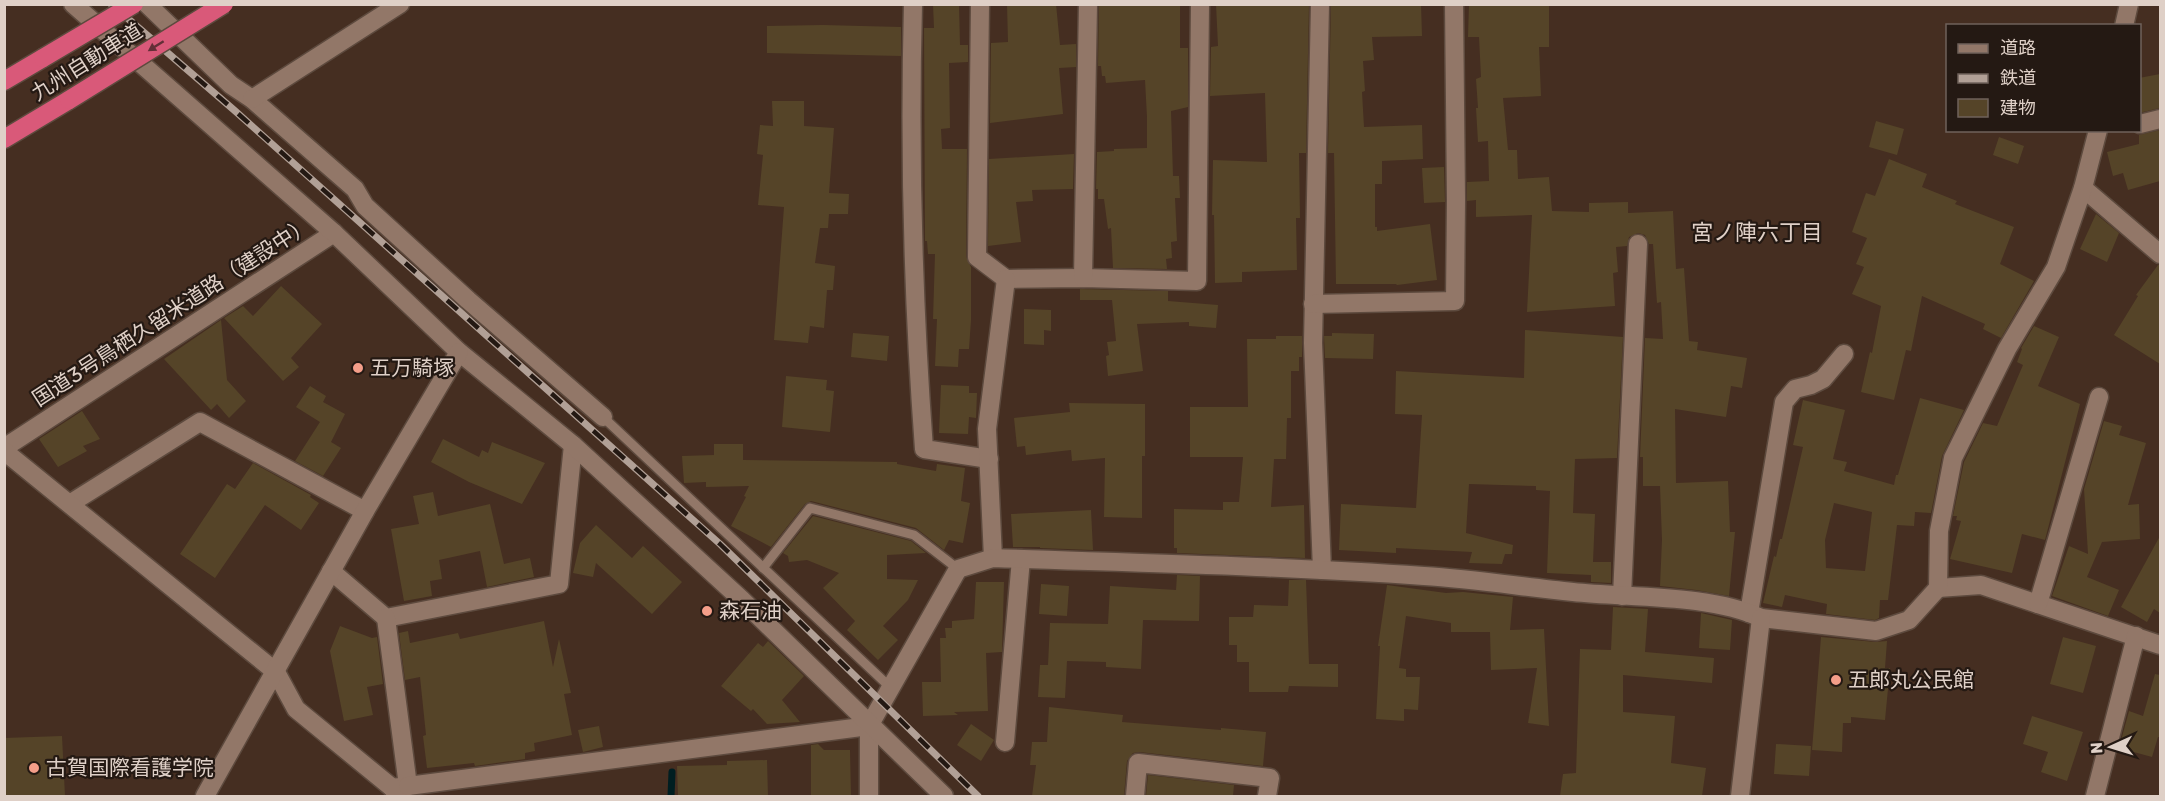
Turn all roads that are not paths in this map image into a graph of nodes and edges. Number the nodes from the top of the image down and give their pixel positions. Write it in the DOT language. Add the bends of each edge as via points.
graph roads {
  1 [pos="73,4"];
  2 [pos="134,4"];
  3 [pos="147,4"];
  4 [pos="224,4"];
  5 [pos="400,4"];
  6 [pos="914,4"];
  7 [pos="980,4"];
  8 [pos="1088,4"];
  9 [pos="1200,4"];
  10 [pos="1320,4"];
  11 [pos="1454,4"];
  12 [pos="2129,4"];
  13 [pos="2124,24"];
  14 [pos="4,81"];
  15 [pos="252,99"];
  16 [pos="69,100"];
  17 [pos="2160,119"];
  18 [pos="2141,124"];
  19 [pos="2102,132"];
  20 [pos="4,139"];
  21 [pos="4,148"];
  22 [pos="2083,188"];
  23 [pos="333,233"];
  24 [pos="1638,244"];
  25 [pos="2160,254"];
  26 [pos="1083,278"];
  27 [pos="1006,279"];
  28 [pos="1313,304"];
  29 [pos="459,352"];
  30 [pos="1844,354"];
  31 [pos="2100,397"];
  32 [pos="603,417"];
  33 [pos="573,445"];
  34 [pos="4,449"];
  35 [pos="989,459"];
  36 [pos="71,504"];
  37 [pos="365,511"];
  38 [pos="993,558"];
  39 [pos="1021,559"];
  40 [pos="763,568"];
  41 [pos="958,569"];
  42 [pos="1322,570"];
  43 [pos="331,571"];
  44 [pos="1938,588"];
  45 [pos="1622,596"];
  46 [pos="2038,604"];
  47 [pos="1755,615"];
  48 [pos="386,618"];
  49 [pos="2136,636"];
  50 [pos="2160,645"];
  51 [pos="276,672"];
  52 [pos="891,688"];
  53 [pos="869,726"];
  54 [pos="1005,742"];
  55 [pos="464,787"];
  56 [pos="401,790"];
  57 [pos="205,796"];
  58 [pos="869,796"];
  59 [pos="944,796"];
  60 [pos="1135,796"];
  61 [pos="1268,796"];
  62 [pos="1740,796"];
  63 [pos="2095,796"];
  1 -- 23 [label="street"];
  2 -- 14 [label="highway, 九州自動車道, bridge"];
  3 -- 15 [label="street" via="231,85"];
  4 -- 16 [label="highway, 九州自動車道, one-way, bridge"];
  5 -- 15 [label="street"];
  6 -- 35 [label="street" via="910,141 916,346 924,449"];
  7 -- 27 [label="street" via="977,257"];
  8 -- 26 [label="street"];
  9 -- 26 [label="street" via="1197,281"];
  10 -- 28 [label="street"];
  11 -- 28 [label="street" via="1455,301"];
  12 -- 13 [label="street"];
  15 -- 32 [label="street" via="355,189 366,206 451,284"];
  16 -- 20 [label="highway, 九州自動車道"];
  16 -- 21 [label="lane"];
  17 -- 18 [label="street"];
  19 -- 22 [label="street"];
  22 -- 25 [label="street"];
  22 -- 44 [label="street" via="2056,267 2007,349 1953,458 1939,531"];
  23 -- 29 [label="street"];
  23 -- 34 [label="street, 国道3号鳥栖久留米道路（建設中）"];
  24 -- 45 [label="street"];
  26 -- 27 [label="street"];
  27 -- 35 [label="street" via="987,429"];
  28 -- 42 [label="street"];
  29 -- 33 [label="street"];
  29 -- 37 [label="street"];
  30 -- 47 [label="street" via="1823,379 1795,389 1784,402"];
  31 -- 46 [label="street"];
  32 -- 40 [label="lane"];
  33 -- 48 [label="street" via="559,584"];
  33 -- 53 [label="street" via="742,600"];
  34 -- 36 [label="street"];
  35 -- 38 [label="street"];
  36 -- 37 [label="street" via="200,422"];
  36 -- 51 [label="street"];
  37 -- 43 [label="street"];
  38 -- 39 [label="street"];
  38 -- 41 [label="street"];
  39 -- 42 [label="street"];
  39 -- 54 [label="street"];
  40 -- 41 [label="lane" via="810,508 914,536"];
  40 -- 52 [label="lane"];
  41 -- 52 [label="street"];
  42 -- 45 [label="street" via="1426,576"];
  43 -- 48 [label="street"];
  43 -- 51 [label="street"];
  44 -- 46 [label="street" via="1981,585"];
  44 -- 47 [label="street" via="1909,620 1876,631"];
  45 -- 47 [label="street" via="1714,604"];
  46 -- 49 [label="street"];
  47 -- 62 [label="street"];
  48 -- 56 [label="street"];
  49 -- 50 [label="street"];
  49 -- 63 [label="street"];
  51 -- 56 [label="street" via="296,709"];
  51 -- 57 [label="street"];
  52 -- 53 [label="street"];
  53 -- 55 [label="street"];
  53 -- 58 [label="street"];
  53 -- 59 [label="street"];
  55 -- 56 [label="street"];
  60 -- 61 [label="street" via="1138,763 1270,778"];
}
